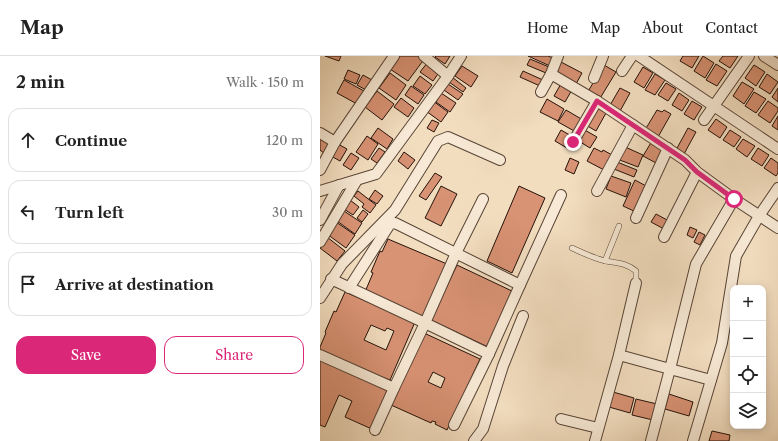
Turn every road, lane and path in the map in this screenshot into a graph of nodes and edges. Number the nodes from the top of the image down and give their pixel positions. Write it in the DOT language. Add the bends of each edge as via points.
graph roads {
  1 [pos="394,56"];
  2 [pos="424,56"];
  3 [pos="461,56"];
  4 [pos="558,56"];
  5 [pos="603,56"];
  6 [pos="632,56"];
  7 [pos="639,56"];
  8 [pos="749,56"];
  9 [pos="764,56"];
  10 [pos="778,65"];
  11 [pos="622,71"];
  12 [pos="551,74"];
  13 [pos="448,76"];
  14 [pos="594,78"];
  15 [pos="541,92"];
  16 [pos="597,101"];
  17 [pos="714,106"];
  18 [pos="704,120"];
  19 [pos="633,125"];
  20 [pos="320,133"];
  21 [pos="335,142"];
  22 [pos="573,142"];
  23 [pos="668,148"];
  24 [pos="778,149"];
  25 [pos="500,160"];
  26 [pos="320,170"];
  27 [pos="697,172"];
  28 [pos="357,180"];
  29 [pos="340,185"];
  30 [pos="778,188"];
  31 [pos="320,191"];
  32 [pos="597,191"];
  33 [pos="561,195"];
  34 [pos="484,199"];
  35 [pos="734,199"];
  36 [pos="759,216"];
  37 [pos="636,218"];
  38 [pos="320,220"];
  39 [pos="619,226"];
  40 [pos="778,228"];
  41 [pos="664,237"];
  42 [pos="320,242"];
  43 [pos="572,248"];
  44 [pos="456,253"];
  45 [pos="605,261"];
  46 [pos="331,279"];
  47 [pos="636,283"];
  48 [pos="520,285"];
  49 [pos="349,288"];
  50 [pos="320,298"];
  51 [pos="523,316"];
  52 [pos="425,323"];
  53 [pos="489,354"];
  54 [pos="320,355"];
  55 [pos="619,355"];
  56 [pos="670,369"];
  57 [pos="711,380"];
  58 [pos="394,388"];
  59 [pos="561,419"];
  60 [pos="454,425"];
  61 [pos="598,428"];
  62 [pos="375,430"];
  63 [pos="474,441"];
  64 [pos="595,441"];
  65 [pos="651,441"];
  66 [pos="693,441"];
  1 -- 21 [label="street"];
  2 -- 13 [label="street"];
  3 -- 13 [label="street"];
  4 -- 12 [label="street"];
  5 -- 14 [label="street"];
  6 -- 11 [label="street"];
  7 -- 17 [label="street"];
  8 -- 17 [label="street"];
  9 -- 10 [label="street"];
  12 -- 15 [label="street"];
  12 -- 16 [label="street"];
  13 -- 28 [label="street" via="376,174"];
  16 -- 19 [label="street"];
  16 -- 22 [label="street"];
  17 -- 18 [label="street"];
  17 -- 24 [label="street"];
  19 -- 23 [label="street"];
  19 -- 32 [label="street"];
  20 -- 21 [label="street"];
  21 -- 26 [label="street"];
  23 -- 27 [label="street"];
  23 -- 37 [label="street"];
  25 -- 46 [label="street" via="448,137 438,141 395,210 342,264"];
  27 -- 35 [label="street"];
  27 -- 41 [label="street"];
  28 -- 29 [label="street"];
  28 -- 42 [label="street"];
  29 -- 31 [label="street"];
  29 -- 38 [label="street"];
  30 -- 36 [label="street"];
  33 -- 48 [label="street"];
  34 -- 44 [label="street"];
  35 -- 36 [label="street"];
  35 -- 56 [label="street" via="696,264"];
  36 -- 40 [label="street"];
  36 -- 57 [label="street" via="736,256 722,343"];
  39 -- 45 [label="lane"];
  43 -- 45 [label="lane"];
  44 -- 48 [label="street"];
  44 -- 49 [label="street" via="395,223 390,224"];
  44 -- 52 [label="street"];
  45 -- 47 [label="lane" via="631,266 636,271"];
  46 -- 49 [label="street"];
  46 -- 50 [label="street"];
  47 -- 55 [label="street"];
  48 -- 53 [label="street"];
  49 -- 52 [label="street"];
  51 -- 63 [label="street" via="503,366 483,429"];
  52 -- 53 [label="street"];
  52 -- 58 [label="street"];
  53 -- 60 [label="street"];
  54 -- 58 [label="street"];
  55 -- 56 [label="street"];
  55 -- 61 [label="street"];
  56 -- 57 [label="street"];
  56 -- 65 [label="street"];
  57 -- 66 [label="street"];
  58 -- 62 [label="street"];
  59 -- 61 [label="street"];
  61 -- 64 [label="street"];
}
